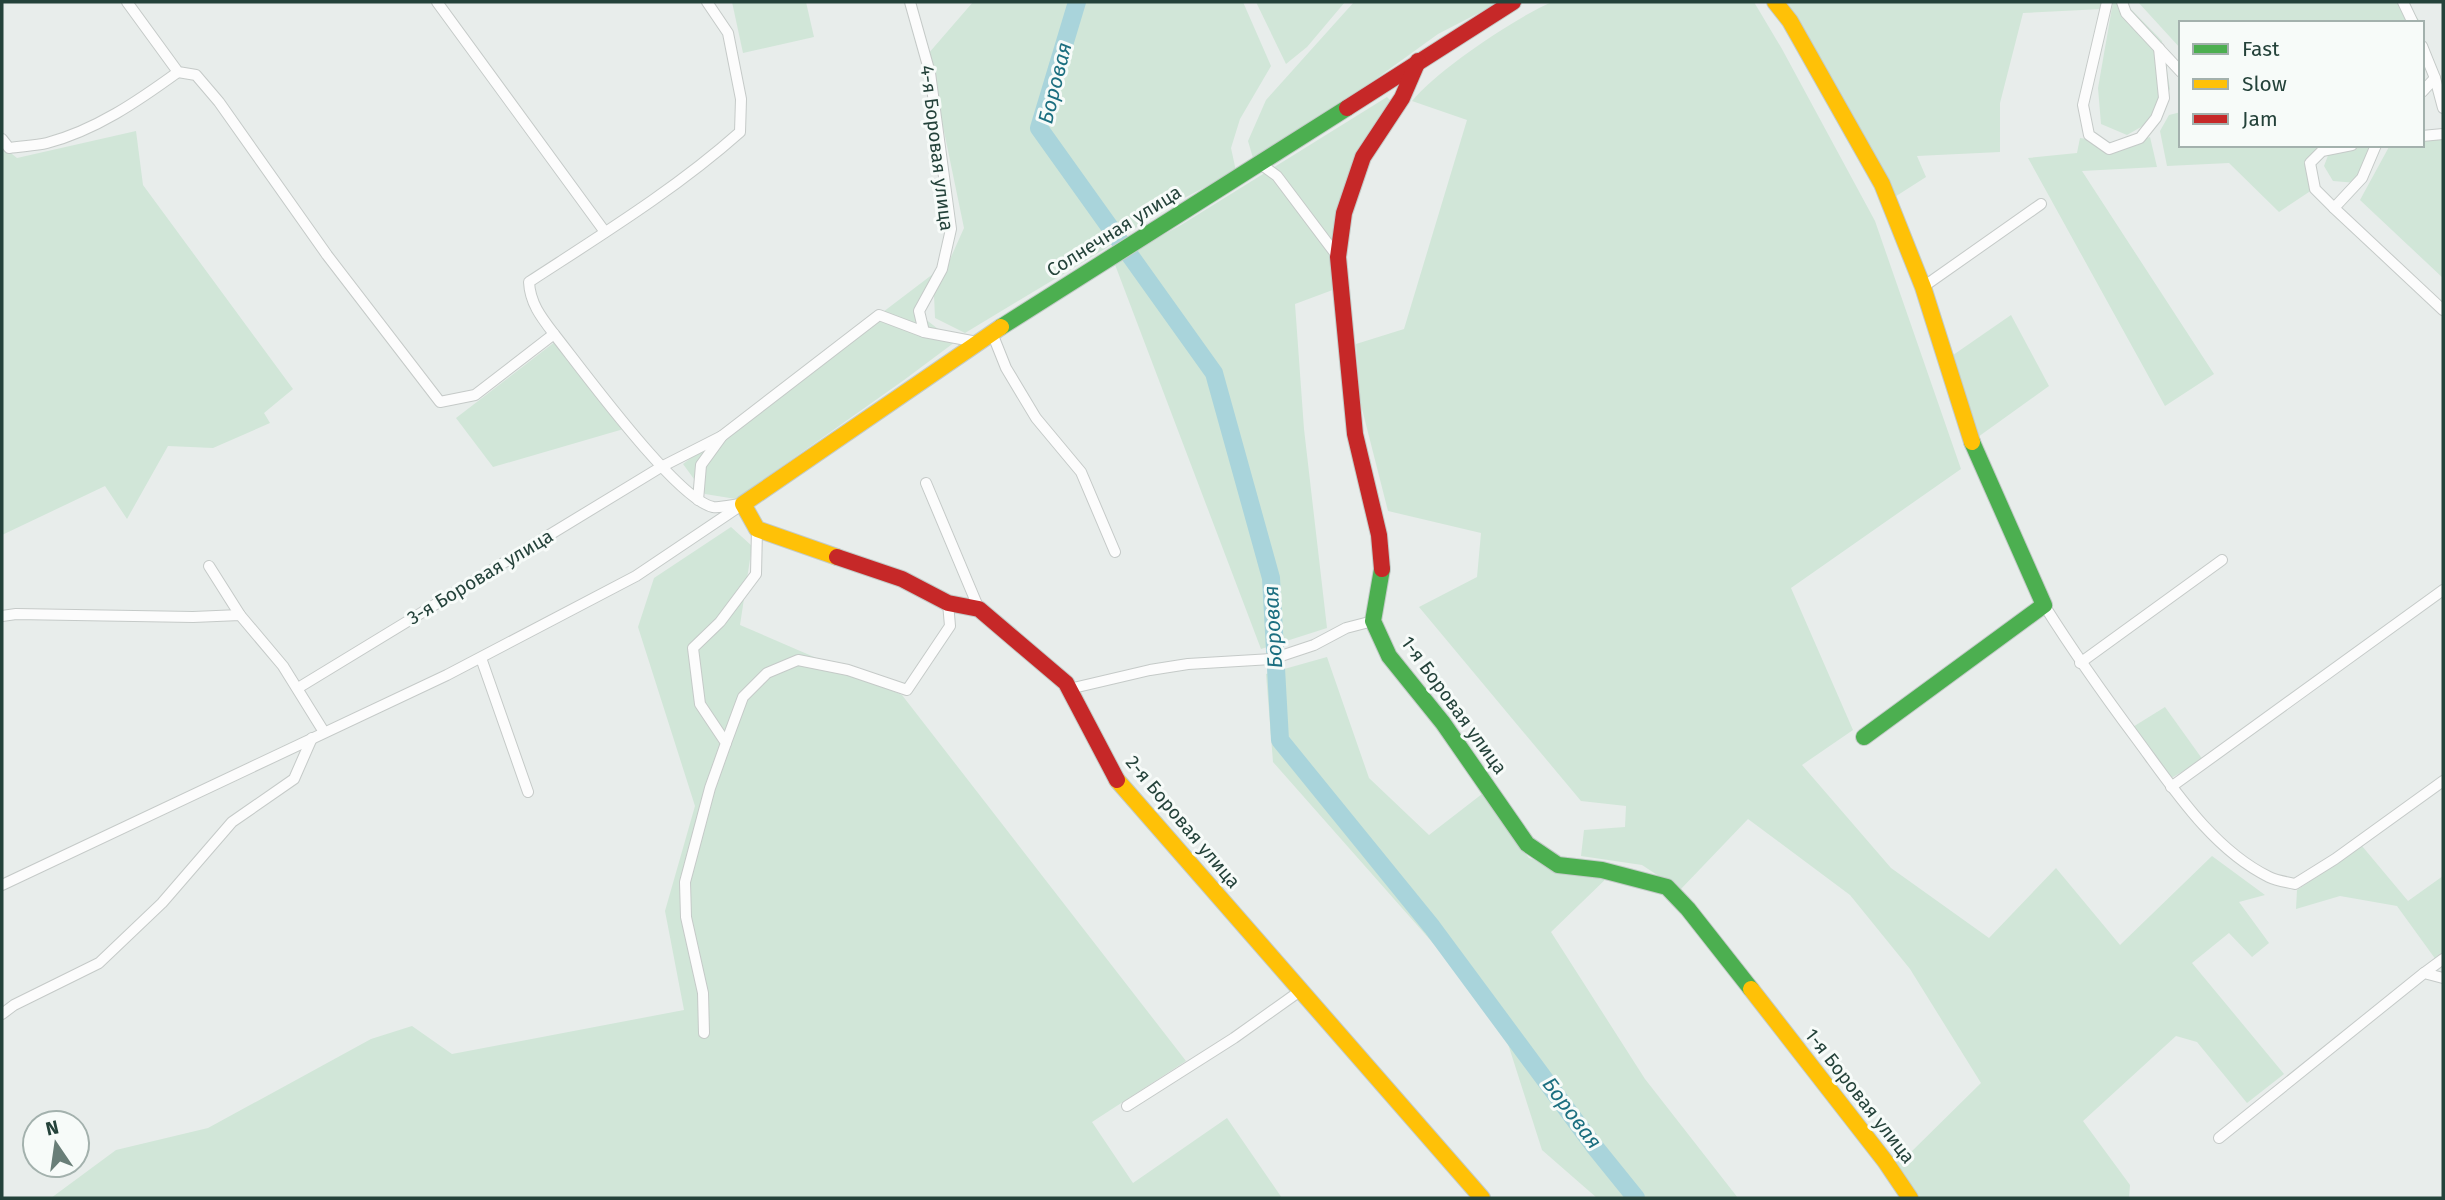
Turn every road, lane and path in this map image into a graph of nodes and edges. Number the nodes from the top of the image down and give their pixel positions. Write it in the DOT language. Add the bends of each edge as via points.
graph roads {
  1 [pos="127,2"];
  2 [pos="437,2"];
  3 [pos="707,2"];
  4 [pos="910,2"];
  5 [pos="1513,2"];
  6 [pos="1775,2"];
  7 [pos="2107,2"];
  8 [pos="2122,2"];
  9 [pos="2403,2"];
  10 [pos="2412,21"];
  11 [pos="2159,48"];
  12 [pos="2424,51"];
  13 [pos="1418,61"];
  14 [pos="2179,70"];
  15 [pos="178,72"];
  16 [pos="2435,78"];
  17 [pos="2424,90"];
  18 [pos="2443,108"];
  19 [pos="2443,134"];
  20 [pos="2424,136"];
  21 [pos="2,139"];
  22 [pos="2342,147"];
  23 [pos="2375,147"];
  24 [pos="1259,163"];
  25 [pos="2041,204"];
  26 [pos="2334,208"];
  27 [pos="605,232"];
  28 [pos="1338,257"];
  29 [pos="1923,287"];
  30 [pos="2443,310"];
  31 [pos="924,332"];
  32 [pos="992,333"];
  33 [pos="554,334"];
  34 [pos="977,342"];
  35 [pos="722,436"];
  36 [pos="661,467"];
  37 [pos="926,483"];
  38 [pos="698,500"];
  39 [pos="743,504"];
  40 [pos="757,529"];
  41 [pos="1115,552"];
  42 [pos="2222,560"];
  43 [pos="209,566"];
  44 [pos="2443,590"];
  45 [pos="948,603"];
  46 [pos="2044,605"];
  47 [pos="979,609"];
  48 [pos="240,615"];
  49 [pos="2,616"];
  50 [pos="1373,621"];
  51 [pos="481,657"];
  52 [pos="2080,663"];
  53 [pos="298,688"];
  54 [pos="1069,689"];
  55 [pos="324,732"];
  56 [pos="1864,737"];
  57 [pos="312,738"];
  58 [pos="726,743"];
  59 [pos="2443,781"];
  60 [pos="2171,787"];
  61 [pos="527,792"];
  62 [pos="2,885"];
  63 [pos="2443,959"];
  64 [pos="2424,972"];
  65 [pos="2443,978"];
  66 [pos="1300,991"];
  67 [pos="2,1014"];
  68 [pos="704,1033"];
  69 [pos="1127,1106"];
  70 [pos="2219,1138"];
  71 [pos="1482,1198"];
  72 [pos="1910,1198"];
  1 -- 15 [label="street"];
  2 -- 27 [label="street"];
  3 -- 27 [label="street" via="728,33 741,99 740,132"];
  4 -- 31 [label="street, 4-я Боровая улица" via="930,73 951,229 942,269 919,311"];
  5 -- 13 [label="street, Солнечная улица"];
  6 -- 29 [label="street" via="1882,184"];
  7 -- 11 [label="street" via="2083,105 2090,135 2109,149 2140,138 2157,118 2164,98"];
  8 -- 11 [label="street" via="2126,13"];
  9 -- 10 [label="street"];
  11 -- 14 [label="street"];
  12 -- 16 [label="street"];
  13 -- 24 [label="street, Солнечная улица"];
  13 -- 28 [label="street" via="1402,98 1363,158 1344,213"];
  15 -- 21 [label="street" via="137,102 79,131 46,143 9,148"];
  15 -- 33 [label="street" via="196,75 219,102 327,255 440,401 475,395"];
  16 -- 17 [label="street"];
  16 -- 18 [label="street"];
  19 -- 20 [label="street"];
  22 -- 26 [label="street" via="2322,151 2310,163 2315,189"];
  23 -- 26 [label="street" via="2362,178"];
  24 -- 28 [label="street" via="1277,176"];
  24 -- 32 [label="street, Солнечная улица"];
  25 -- 29 [label="street"];
  26 -- 30 [label="street"];
  27 -- 33 [label="street" via="529,282 530,296"];
  28 -- 50 [label="street" via="1355,434 1379,536 1382,568"];
  29 -- 46 [label="street" via="1976,455"];
  31 -- 34 [label="street"];
  31 -- 35 [label="street" via="879,315"];
  32 -- 34 [label="street, Солнечная улица"];
  32 -- 41 [label="street" via="1006,368 1036,418 1081,472"];
  33 -- 36 [label="street"];
  34 -- 39 [label="street, Солнечная улица"];
  35 -- 36 [label="street, 3-я Боровая улица"];
  35 -- 38 [label="street" via="701,465"];
  36 -- 38 [label="street"];
  36 -- 53 [label="street, 3-я Боровая улица"];
  37 -- 47 [label="street"];
  38 -- 39 [label="street" via="713,507"];
  39 -- 40 [label="street"];
  39 -- 51 [label="street" via="636,576"];
  40 -- 45 [label="street, 2-я Боровая улица" via="902,579"];
  40 -- 58 [label="street" via="756,574 720,622 693,648 700,704"];
  42 -- 52 [label="street"];
  43 -- 48 [label="street"];
  44 -- 60 [label="street"];
  45 -- 47 [label="street, 2-я Боровая улица"];
  45 -- 58 [label="street" via="950,626 907,690 848,670 798,660 767,673 743,697"];
  46 -- 52 [label="street"];
  46 -- 56 [label="street"];
  47 -- 54 [label="street, 2-я Боровая улица"];
  48 -- 49 [label="street"];
  48 -- 53 [label="street"];
  50 -- 54 [label="street" via="1272,659 1188,664"];
  50 -- 72 [label="street, 1-я Боровая улица" via="1389,656 1443,723 1527,844 1558,864 1667,887"];
  51 -- 55 [label="street"];
  51 -- 61 [label="street"];
  52 -- 60 [label="street"];
  53 -- 55 [label="street"];
  54 -- 66 [label="street, 2-я Боровая улица" via="1115,778"];
  55 -- 57 [label="street"];
  57 -- 62 [label="street"];
  57 -- 67 [label="street" via="294,779 232,822 162,903 99,963"];
  58 -- 68 [label="street" via="685,882 686,917 703,993"];
  59 -- 60 [label="street" via="2295,884 2272,879 2250,866 2216,838"];
  63 -- 64 [label="street"];
  64 -- 65 [label="street"];
  64 -- 70 [label="street"];
  66 -- 69 [label="street"];
  66 -- 71 [label="street, 2-я Боровая улица"];
}
